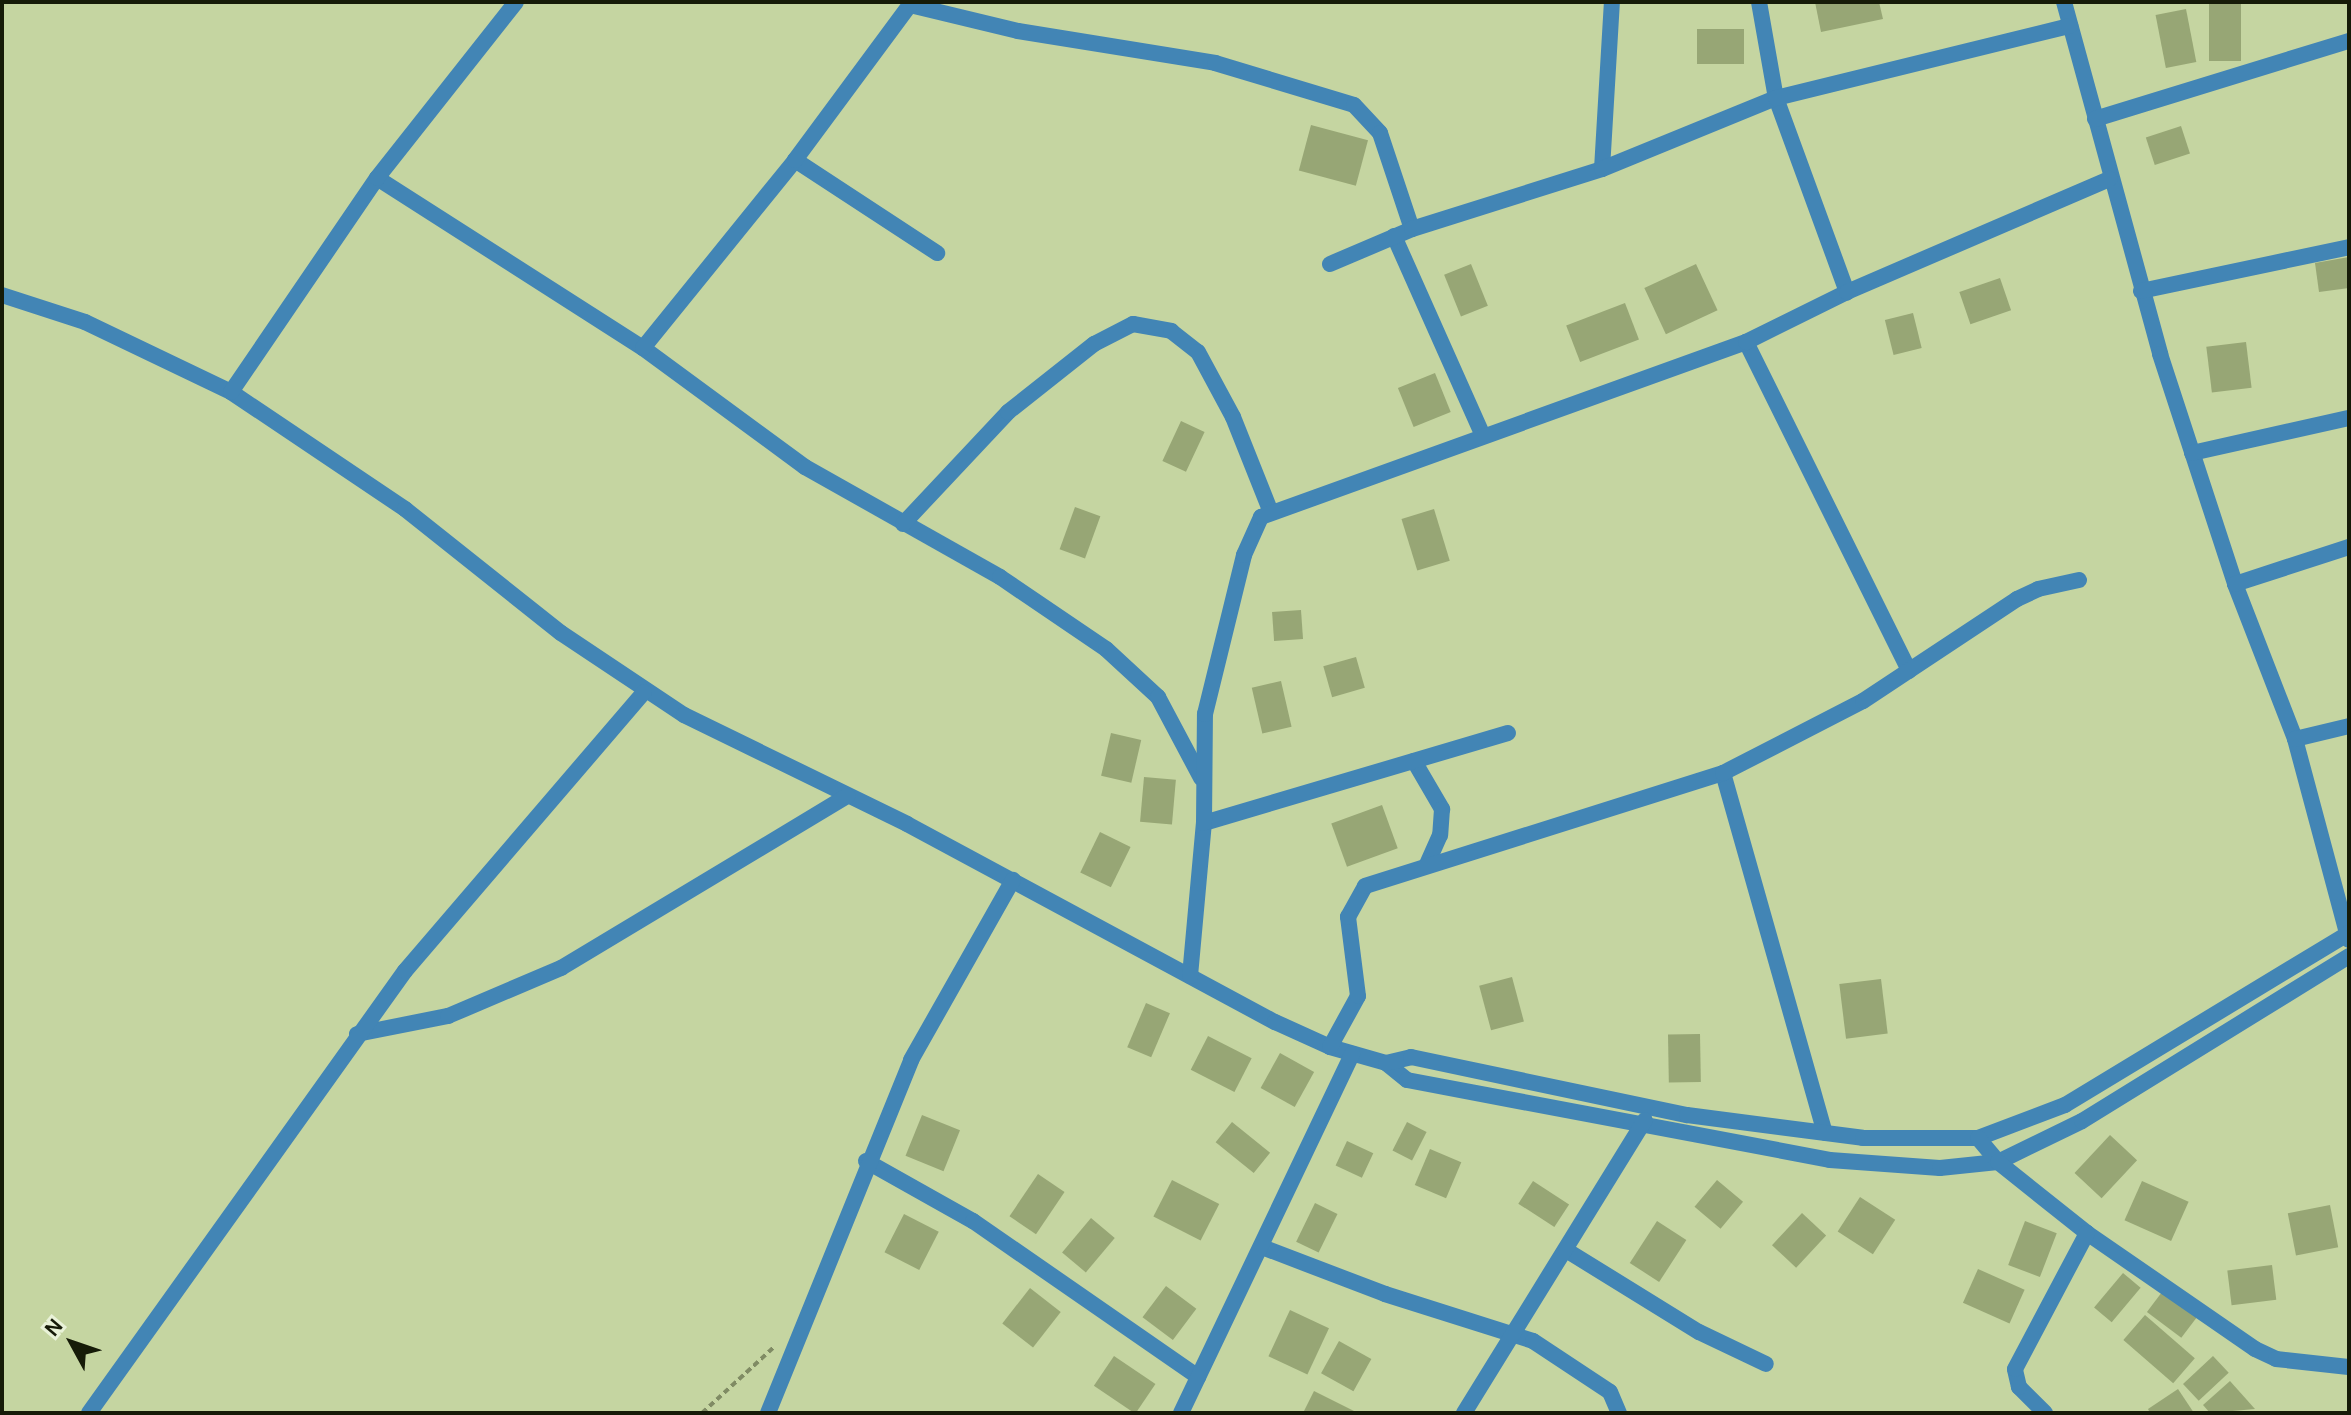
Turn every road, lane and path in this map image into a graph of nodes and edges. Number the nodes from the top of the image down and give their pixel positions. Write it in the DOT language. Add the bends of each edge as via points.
graph roads {
  1 [pos="516,2"];
  2 [pos="1612,2"];
  3 [pos="1759,2"];
  4 [pos="2064,2"];
  5 [pos="911,3"];
  6 [pos="2070,26"];
  7 [pos="2349,41"];
  8 [pos="1776,98"];
  9 [pos="2095,119"];
  10 [pos="795,160"];
  11 [pos="1602,169"];
  12 [pos="377,178"];
  13 [pos="2110,179"];
  14 [pos="1412,229"];
  15 [pos="1394,236"];
  16 [pos="2349,247"];
  17 [pos="937,253"];
  18 [pos="1330,264"];
  19 [pos="2141,291"];
  20 [pos="1847,292"];
  21 [pos="2,295"];
  22 [pos="1746,342"];
  23 [pos="643,348"];
  24 [pos="231,392"];
  25 [pos="2349,418"];
  26 [pos="1483,436"];
  27 [pos="2192,453"];
  28 [pos="1270,510"];
  29 [pos="903,524"];
  30 [pos="2349,547"];
  31 [pos="2079,580"];
  32 [pos="2235,584"];
  33 [pos="1909,671"];
  34 [pos="644,692"];
  35 [pos="2349,726"];
  36 [pos="1508,733"];
  37 [pos="2295,739"];
  38 [pos="1414,761"];
  39 [pos="1723,773"];
  40 [pos="1202,780"];
  41 [pos="847,796"];
  42 [pos="1204,823"];
  43 [pos="1427,864"];
  44 [pos="1013,880"];
  45 [pos="2348,933"];
  46 [pos="2349,940"];
  47 [pos="2349,956"];
  48 [pos="1190,976"];
  49 [pos="2196,1026"];
  50 [pos="357,1034"];
  51 [pos="2206,1043"];
  52 [pos="1330,1047"];
  53 [pos="1352,1054"];
  54 [pos="1386,1063"];
  55 [pos="1652,1109"];
  56 [pos="1640,1128"];
  57 [pos="1825,1133"];
  58 [pos="1978,1138"];
  59 [pos="866,1161"];
  60 [pos="1998,1162"];
  61 [pos="2087,1233"];
  62 [pos="1262,1247"];
  63 [pos="1566,1250"];
  64 [pos="1511,1334"];
  65 [pos="783,1340"];
  66 [pos="1766,1364"];
  67 [pos="2349,1367"];
  68 [pos="1198,1377"];
  69 [pos="89,1413"];
  70 [pos="702,1413"];
  71 [pos="768,1413"];
  72 [pos="1181,1413"];
  73 [pos="1464,1413"];
  74 [pos="1619,1413"];
  75 [pos="2045,1413"];
  1 -- 12 [label="street"];
  2 -- 11 [label="street"];
  3 -- 8 [label="street"];
  4 -- 6 [label="street"];
  5 -- 10 [label="street"];
  5 -- 14 [label="street" via="1018,31 1215,63 1354,105 1380,133"];
  6 -- 8 [label="street"];
  6 -- 9 [label="street"];
  7 -- 9 [label="street"];
  8 -- 11 [label="street"];
  8 -- 20 [label="street"];
  9 -- 13 [label="street"];
  10 -- 17 [label="street"];
  10 -- 23 [label="street"];
  11 -- 14 [label="street"];
  12 -- 23 [label="street"];
  12 -- 24 [label="street"];
  13 -- 19 [label="street"];
  13 -- 20 [label="street"];
  14 -- 15 [label="street"];
  15 -- 18 [label="street"];
  15 -- 26 [label="street"];
  16 -- 19 [label="street"];
  19 -- 27 [label="street"];
  20 -- 22 [label="street"];
  21 -- 24 [label="street" via="85,322"];
  22 -- 26 [label="street"];
  22 -- 33 [label="street"];
  23 -- 29 [label="street" via="754,435"];
  24 -- 34 [label="street" via="405,509"];
  25 -- 27 [label="street"];
  26 -- 28 [label="street"];
  27 -- 32 [label="street"];
  28 -- 29 [label="street" via="1233,417 1198,352 1171,331 1133,324 1082,352 1008,412"];
  28 -- 40 [label="street" via="1250,536 1228,613 1205,714"];
  29 -- 40 [label="street" via="1000,577 1106,649 1158,697"];
  30 -- 32 [label="street"];
  31 -- 33 [label="street" via="2017,599"];
  32 -- 37 [label="street"];
  33 -- 39 [label="street"];
  34 -- 41 [label="street"];
  34 -- 50 [label="street"];
  35 -- 37 [label="street"];
  36 -- 38 [label="street"];
  37 -- 45 [label="street"];
  38 -- 42 [label="street"];
  38 -- 43 [label="street" via="1442,809 1440,835"];
  39 -- 43 [label="street"];
  39 -- 57 [label="street"];
  40 -- 42 [label="street"];
  41 -- 44 [label="street"];
  41 -- 50 [label="street" via="561,968 448,1016"];
  42 -- 48 [label="street"];
  43 -- 52 [label="street" via="1365,886 1349,908 1358,996"];
  44 -- 48 [label="street"];
  44 -- 59 [label="street" via="911,1060"];
  45 -- 46 [label="street"];
  45 -- 49 [label="street"];
  47 -- 51 [label="street"];
  48 -- 52 [label="street"];
  49 -- 51 [label="street"];
  49 -- 58 [label="street" via="2065,1105"];
  50 -- 69 [label="street"];
  51 -- 60 [label="street" via="2082,1121"];
  52 -- 53 [label="street"];
  53 -- 54 [label="street"];
  53 -- 62 [label="street"];
  54 -- 55 [label="street" via="1411,1057"];
  54 -- 56 [label="street" via="1407,1080"];
  55 -- 56 [label="street"];
  55 -- 57 [label="street"];
  56 -- 60 [label="street" via="1830,1160 1940,1168"];
  56 -- 63 [label="street"];
  57 -- 58 [label="street"];
  58 -- 60 [label="street"];
  59 -- 68 [label="street" via="973,1221"];
  59 -- 71 [label="street"];
  60 -- 61 [label="street"];
  61 -- 67 [label="street" via="2255,1349 2276,1359"];
  61 -- 75 [label="street" via="2015,1369 2019,1387"];
  62 -- 64 [label="street"];
  62 -- 68 [label="street"];
  63 -- 64 [label="street"];
  63 -- 66 [label="street" via="1699,1332"];
  64 -- 73 [label="street"];
  64 -- 74 [label="street" via="1550,1349 1590,1375 1610,1392"];
  65 -- 70 [label="path"];
  68 -- 72 [label="street"];
}
